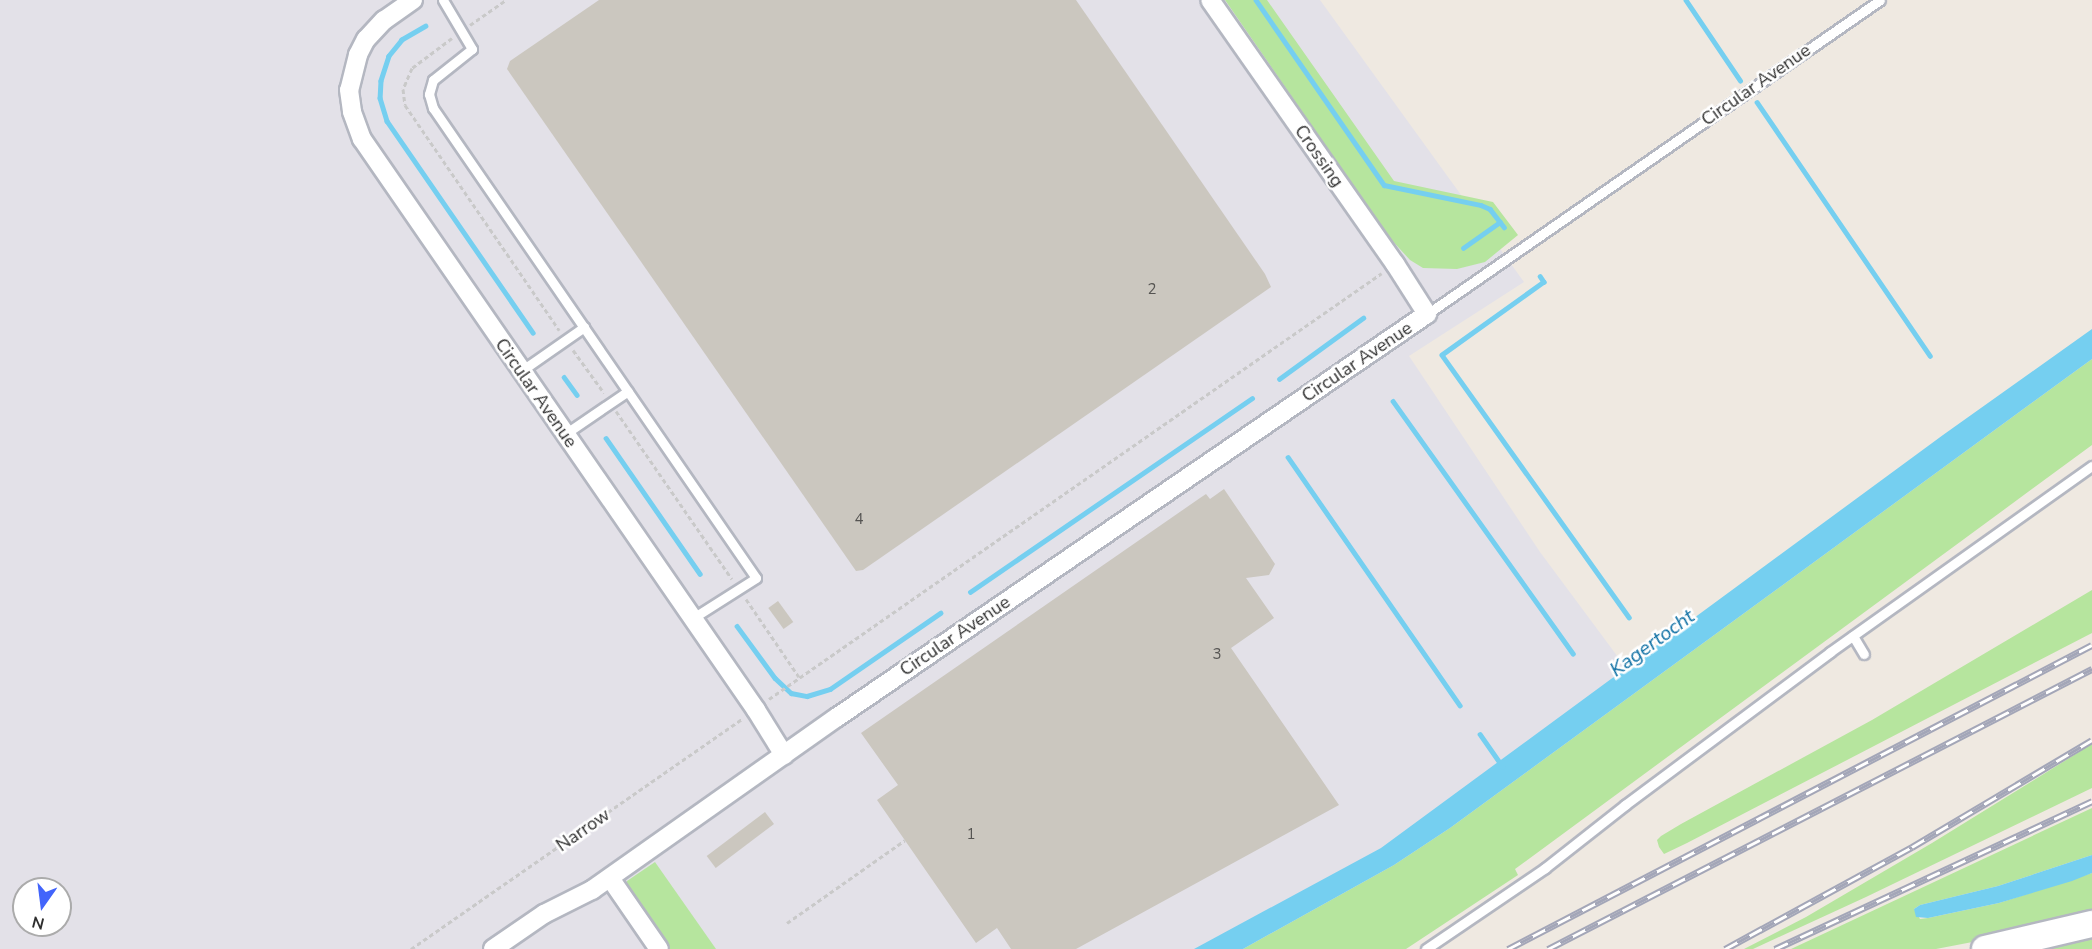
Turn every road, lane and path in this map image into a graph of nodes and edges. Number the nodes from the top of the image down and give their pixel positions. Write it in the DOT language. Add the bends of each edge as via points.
graph roads {
  1 [pos="413,0"];
  2 [pos="443,0"];
  3 [pos="1210,0"];
  4 [pos="1880,0"];
  5 [pos="1395,264"];
  6 [pos="1427,314"];
  7 [pos="584,327"];
  8 [pos="521,371"];
  9 [pos="628,391"];
  10 [pos="565,434"];
  11 [pos="2092,466"];
  12 [pos="693,618"];
  13 [pos="1853,636"];
  14 [pos="1864,654"];
  15 [pos="762,705"];
  16 [pos="783,755"];
  17 [pos="905,840"];
  18 [pos="610,878"];
  19 [pos="787,923"];
  20 [pos="2092,924"];
  21 [pos="411,949"];
  22 [pos="493,949"];
  23 [pos="659,949"];
  24 [pos="1426,949"];
  25 [pos="1985,949"];
  1 -- 8 [label="street, Circular Avenue" via="384,20 366,39 349,90 352,112 362,139"];
  2 -- 7 [label="lane" via="472,49 433,80 429,94 433,108"];
  3 -- 5 [label="street, Crossing"];
  4 -- 6 [label="lane, Circular Avenue"];
  5 -- 6 [label="street, Crossing"];
  5 -- 15 [label="path, Narrow"];
  6 -- 16 [label="street, Circular Avenue"];
  7 -- 8 [label="lane"];
  7 -- 9 [label="lane"];
  8 -- 10 [label="street, Circular Avenue"];
  9 -- 10 [label="lane"];
  9 -- 12 [label="lane" via="756,578"];
  10 -- 12 [label="street, Circular Avenue"];
  11 -- 13 [label="lane"];
  12 -- 15 [label="street, Circular Avenue"];
  13 -- 14 [label="lane"];
  13 -- 24 [label="lane" via="1545,868"];
  15 -- 16 [label="street, Circular Avenue"];
  15 -- 21 [label="path, Narrow"];
  16 -- 18 [label="street"];
  17 -- 19 [label="path"];
  18 -- 22 [label="street" via="577,900 544,914"];
  18 -- 23 [label="street"];
  20 -- 25 [label="main road"];
}
